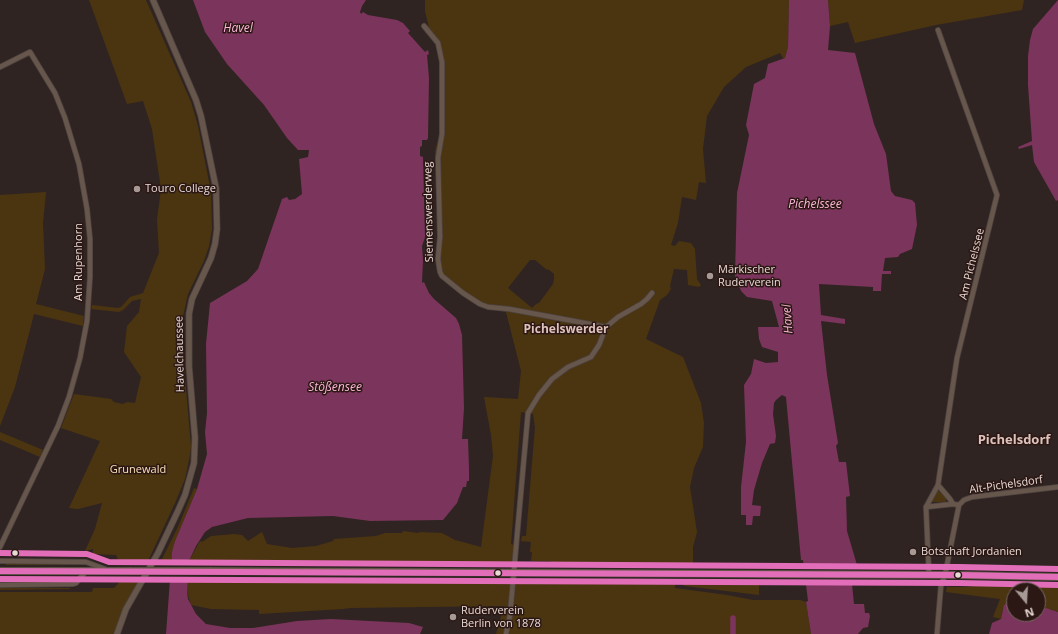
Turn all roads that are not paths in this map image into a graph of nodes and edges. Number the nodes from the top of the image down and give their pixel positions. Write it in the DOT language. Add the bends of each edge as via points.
graph roads {
  1 [pos="152,0"];
  2 [pos="424,26"];
  3 [pos="938,30"];
  4 [pos="0,67"];
  5 [pos="652,293"];
  6 [pos="606,327"];
  7 [pos="938,485"];
  8 [pos="1058,487"];
  9 [pos="953,504"];
  10 [pos="959,505"];
  11 [pos="926,507"];
  12 [pos="0,547"];
  13 [pos="0,561"];
  14 [pos="87,570"];
  15 [pos="108,570"];
  16 [pos="0,571"];
  17 [pos="514,573"];
  18 [pos="929,575"];
  19 [pos="945,575"];
  20 [pos="1058,577"];
  21 [pos="0,586"];
  22 [pos="117,634"];
  23 [pos="506,634"];
  24 [pos="937,634"];
  1 -- 22 [label="street, Havelchaussee" via="201,116 216,188 217,229 211,258 192,299 189,314 194,463 177,513 126,609"];
  2 -- 6 [label="street, Siemenswerderweg" via="438,43 442,62 442,134 438,158 438,259 442,276 463,293 488,307"];
  3 -- 7 [label="street, Am Pichelssee" via="998,195 957,358"];
  4 -- 12 [label="street, Am Rupenhorn" via="30,52 65,118 79,164 87,209 90,277 84,336 69,397 58,426"];
  5 -- 6 [label="street" via="641,304"];
  6 -- 17 [label="street" via="599,346 591,357 568,367 552,379 528,413"];
  7 -- 9 [label="street"];
  7 -- 11 [label="street, Am Pichelssee"];
  8 -- 10 [label="street, Alt-Pichelsdorf" via="972,497"];
  9 -- 10 [label="street, Alt-Pichelsdorf"];
  9 -- 11 [label="street, Alt-Pichelsdorf"];
  10 -- 19 [label="street, Alt-Pichelsdorf"];
  11 -- 18 [label="street"];
  13 -- 15 [label="street" via="86,562"];
  14 -- 15 [label="main road"];
  14 -- 16 [label="main road"];
  14 -- 21 [label="street" via="73,584"];
  15 -- 17 [label="main road, bridge"];
  17 -- 18 [label="main road"];
  17 -- 23 [label="street"];
  18 -- 19 [label="main road"];
  19 -- 20 [label="main road"];
  19 -- 24 [label="street, Alt-Pichelsdorf" via="940,592"];
}
